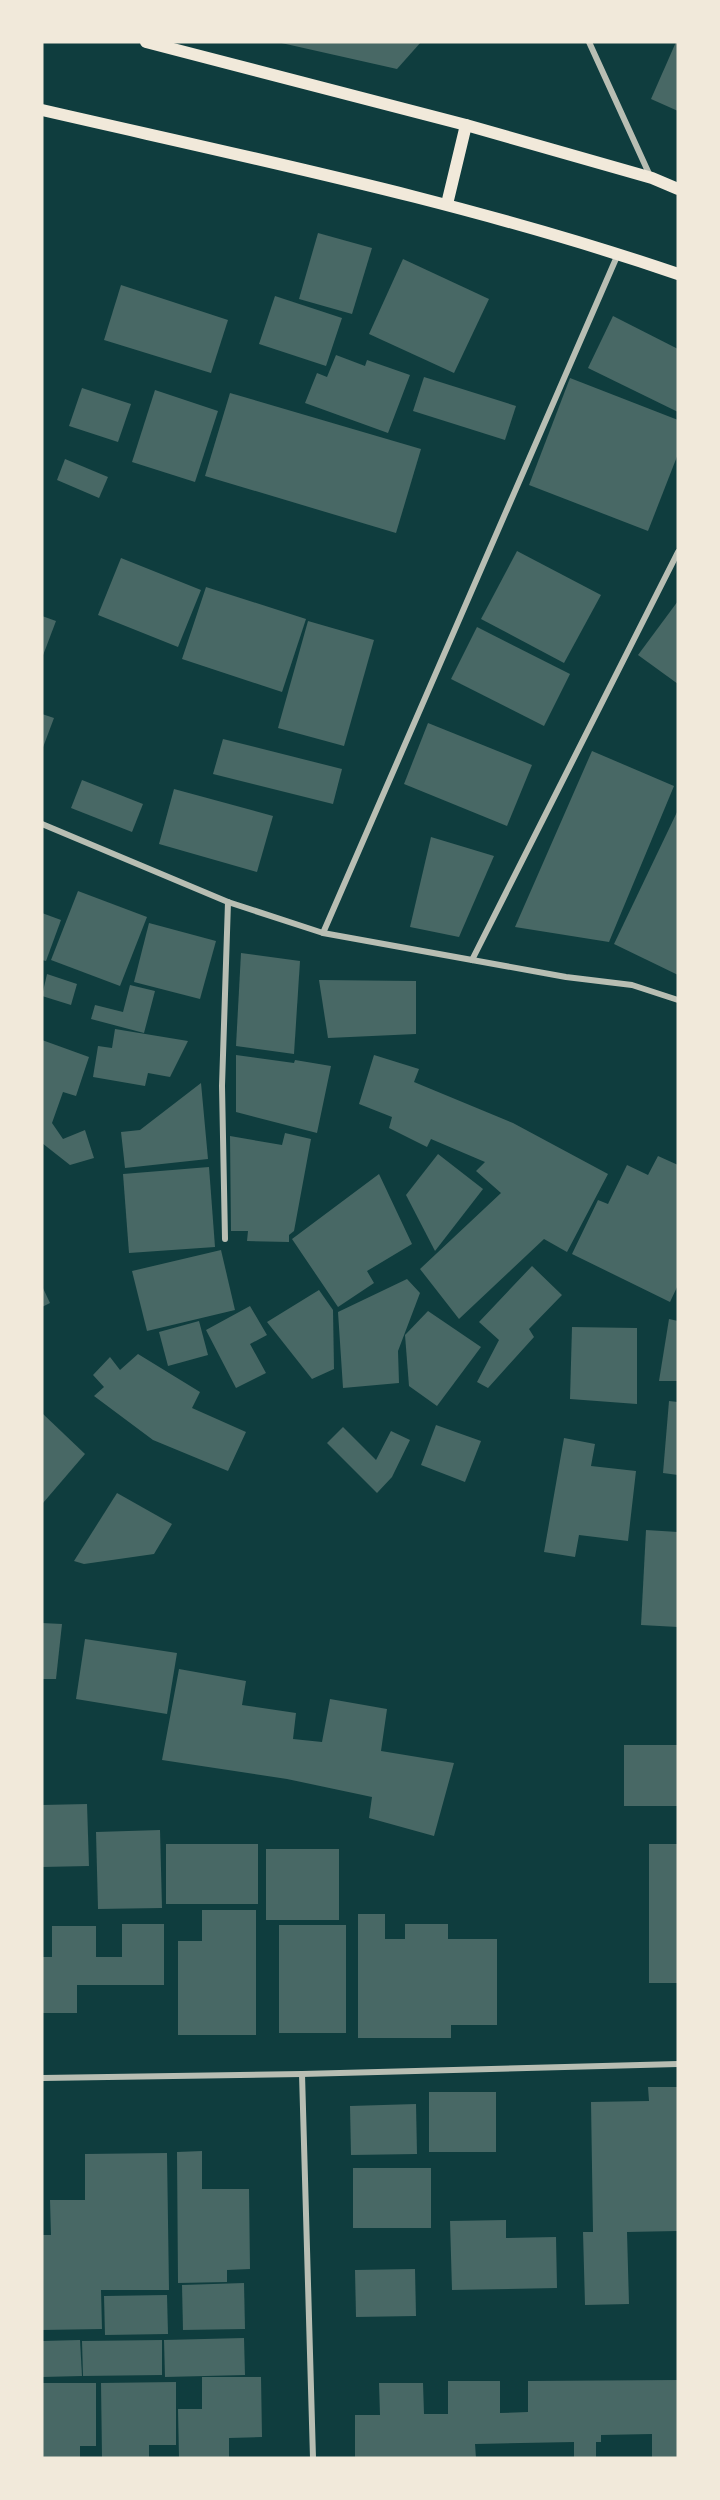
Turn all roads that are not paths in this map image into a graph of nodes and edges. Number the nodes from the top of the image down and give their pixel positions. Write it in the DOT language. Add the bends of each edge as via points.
graph roads {
  1 [pos="146,42"];
  2 [pos="589,42"];
  3 [pos="42,110"];
  4 [pos="466,125"];
  5 [pos="652,178"];
  6 [pos="678,189"];
  7 [pos="447,204"];
  8 [pos="618,253"];
  9 [pos="678,274"];
  10 [pos="678,552"];
  11 [pos="42,824"];
  12 [pos="228,902"];
  13 [pos="323,933"];
  14 [pos="472,960"];
  15 [pos="678,1000"];
  16 [pos="225,1239"];
  17 [pos="678,2064"];
  18 [pos="302,2074"];
  19 [pos="42,2078"];
  20 [pos="314,2458"];
  1 -- 4 [label="main road"];
  2 -- 5 [label="street"];
  3 -- 7 [label="main road"];
  4 -- 5 [label="main road"];
  4 -- 7 [label="main road"];
  5 -- 6 [label="main road"];
  7 -- 8 [label="main road"];
  8 -- 9 [label="main road"];
  8 -- 13 [label="street"];
  10 -- 14 [label="street"];
  11 -- 12 [label="street"];
  12 -- 13 [label="street"];
  12 -- 16 [label="street" via="222,1086"];
  13 -- 14 [label="street"];
  14 -- 15 [label="street" via="632,986"];
  17 -- 18 [label="street"];
  18 -- 19 [label="street"];
  18 -- 20 [label="street"];
}
